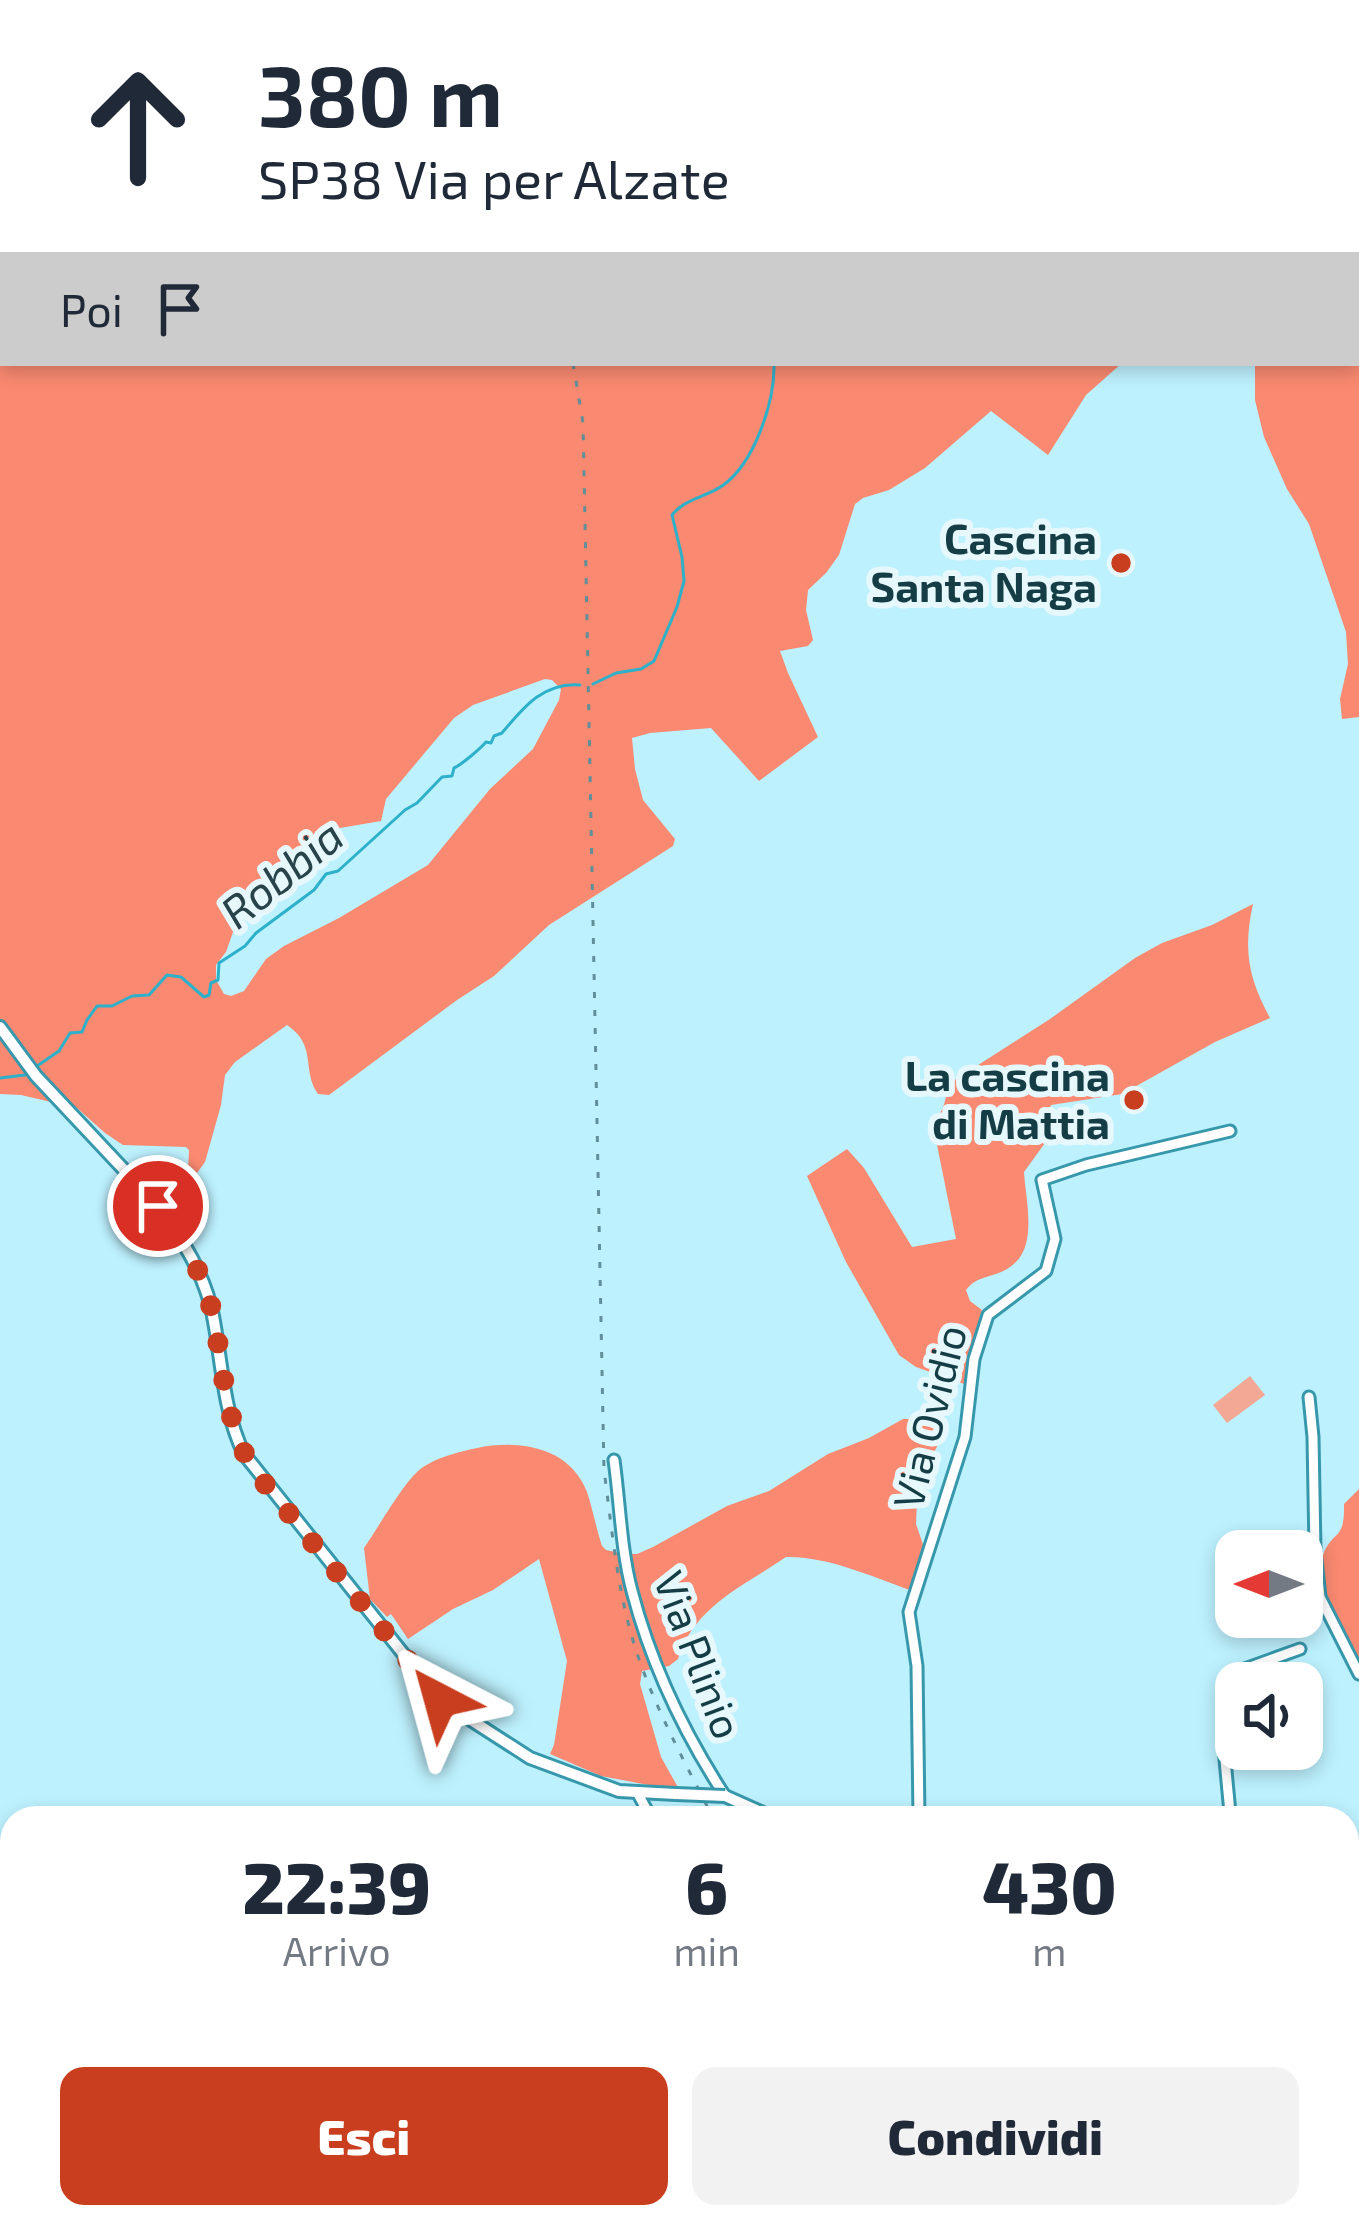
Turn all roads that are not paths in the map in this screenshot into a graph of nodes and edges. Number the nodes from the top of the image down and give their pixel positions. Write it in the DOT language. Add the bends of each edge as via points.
graph roads {
  1 [pos="0,1027"];
  2 [pos="1230,1131"];
  3 [pos="1309,1397"];
  4 [pos="614,1460"];
  5 [pos="1300,1648"];
  6 [pos="1359,1674"];
  7 [pos="638,1792"];
  8 [pos="725,1796"];
  9 [pos="645,1806"];
  10 [pos="747,1806"];
  11 [pos="919,1806"];
  12 [pos="1229,1806"];
  1 -- 7 [label="street" via="158,1206 197,1267 244,1454 440,1700 530,1758"];
  2 -- 11 [label="street, Via Ovidio" via="1042,1180 1055,1239 1046,1271 988,1315 965,1437 909,1612"];
  3 -- 6 [label="street" via="1320,1597"];
  4 -- 8 [label="street, Via Plinio" via="631,1588 669,1694"];
  5 -- 12 [label="street" via="1239,1671 1226,1686"];
  7 -- 8 [label="street, bridge"];
  7 -- 9 [label="street"];
  8 -- 10 [label="street"];
}
